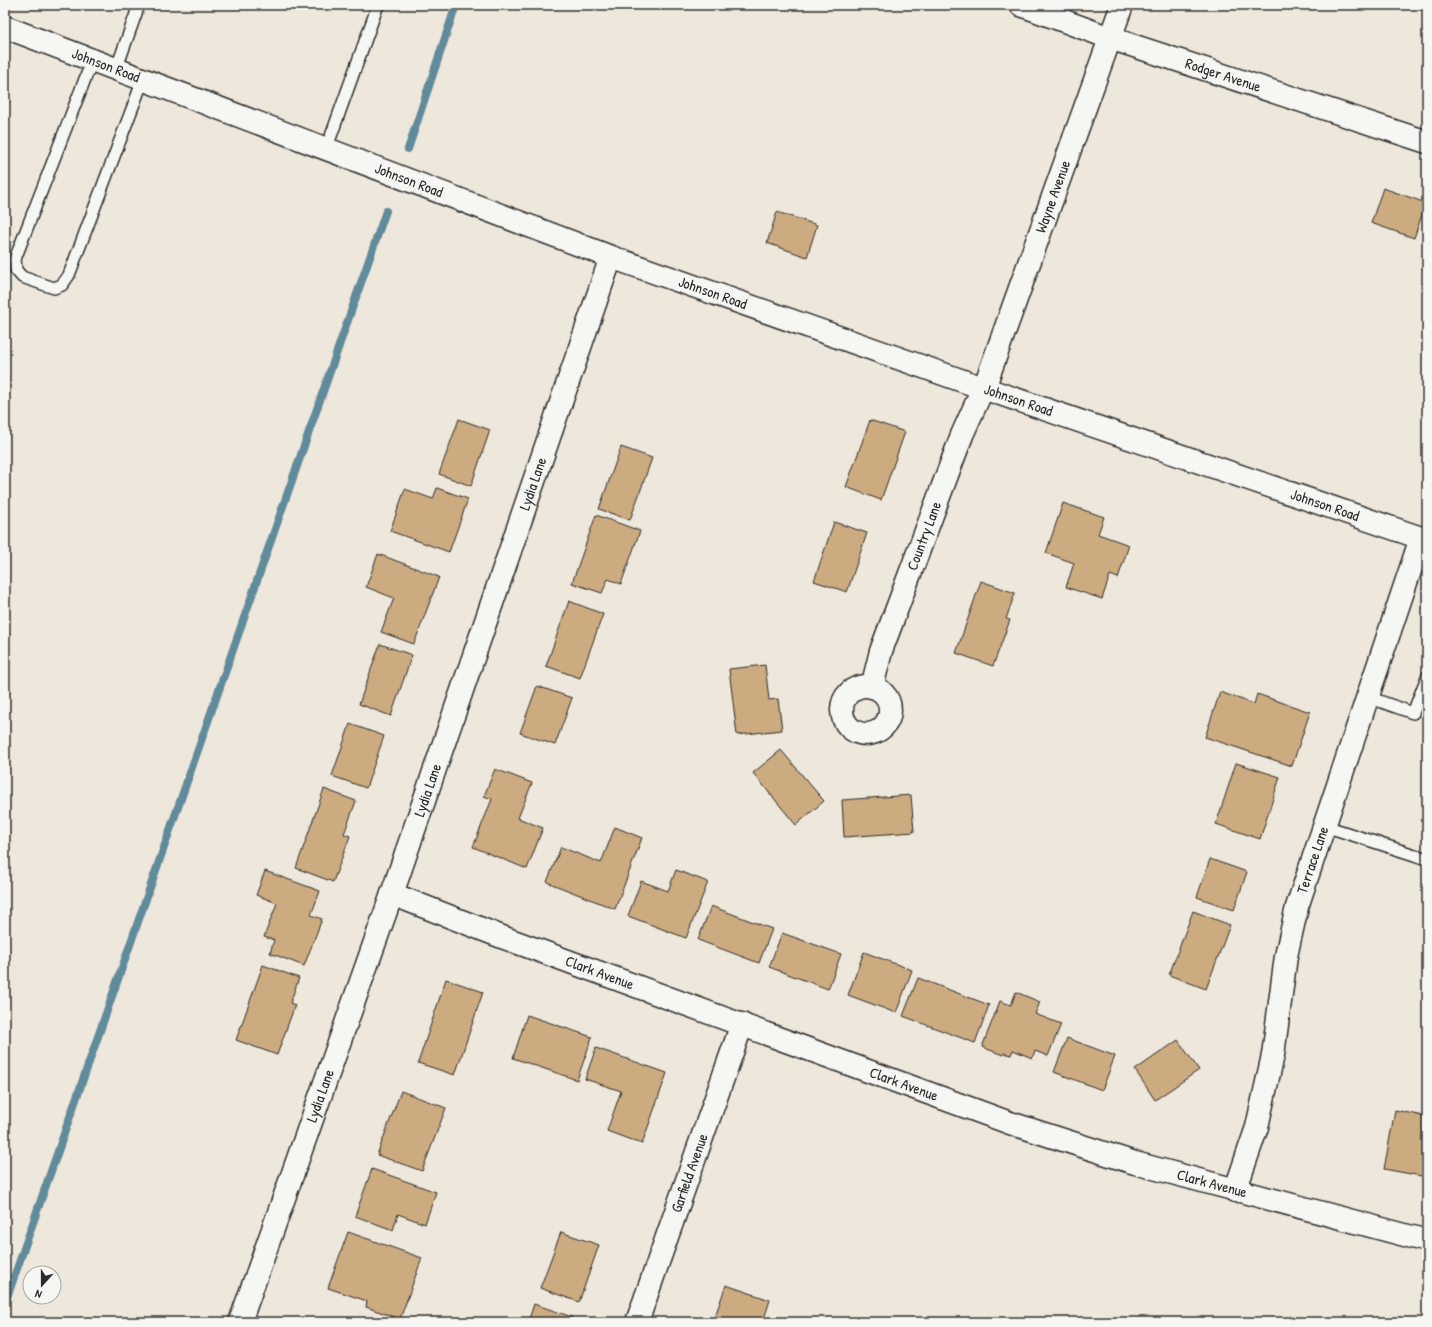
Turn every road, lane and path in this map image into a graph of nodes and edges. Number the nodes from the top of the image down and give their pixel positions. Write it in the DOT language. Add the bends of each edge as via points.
graph roads {
  1 [pos="139,5"];
  2 [pos="378,5"];
  3 [pos="1021,5"];
  4 [pos="1122,5"];
  5 [pos="5,28"];
  6 [pos="1110,38"];
  7 [pos="92,61"];
  8 [pos="116,70"];
  9 [pos="143,80"];
  10 [pos="1427,142"];
  11 [pos="326,150"];
  12 [pos="611,257"];
  13 [pos="983,388"];
  14 [pos="1424,539"];
  15 [pos="1427,677"];
  16 [pos="872,687"];
  17 [pos="1368,697"];
  18 [pos="1324,826"];
  19 [pos="1427,859"];
  20 [pos="392,894"];
  21 [pos="742,1024"];
  22 [pos="1235,1191"];
  23 [pos="1427,1241"];
  24 [pos="240,1322"];
  25 [pos="637,1322"];
  1 -- 8 [label="lane"];
  2 -- 11 [label="lane"];
  3 -- 6 [label="street, Rodger Avenue"];
  4 -- 6 [label="street, Wayne Avenue"];
  5 -- 7 [label="street, Johnson Road"];
  6 -- 10 [label="street, Rodger Avenue"];
  6 -- 13 [label="street, Wayne Avenue"];
  7 -- 8 [label="street, Johnson Road"];
  7 -- 9 [label="lane" via="16,259 16,270 22,277 54,288 62,285 69,275"];
  8 -- 9 [label="street, Johnson Road"];
  9 -- 11 [label="street, Johnson Road"];
  11 -- 12 [label="street, Johnson Road"];
  12 -- 13 [label="street, Johnson Road"];
  12 -- 20 [label="street, Lydia Lane"];
  13 -- 14 [label="street, Johnson Road"];
  13 -- 16 [label="street, Country Lane" via="962,435 881,651"];
  14 -- 17 [label="street, Terrace Lane"];
  15 -- 17 [label="lane" via="1413,713"];
  17 -- 18 [label="street, Terrace Lane"];
  18 -- 19 [label="lane"];
  18 -- 22 [label="street, Terrace Lane" via="1297,906 1286,956 1273,1056 1257,1127"];
  20 -- 21 [label="street, Clark Avenue"];
  20 -- 24 [label="street, Lydia Lane"];
  21 -- 22 [label="street, Clark Avenue" via="1010,1123 1135,1163"];
  21 -- 25 [label="street, Garfield Avenue"];
  22 -- 23 [label="street, Clark Avenue"];
}
